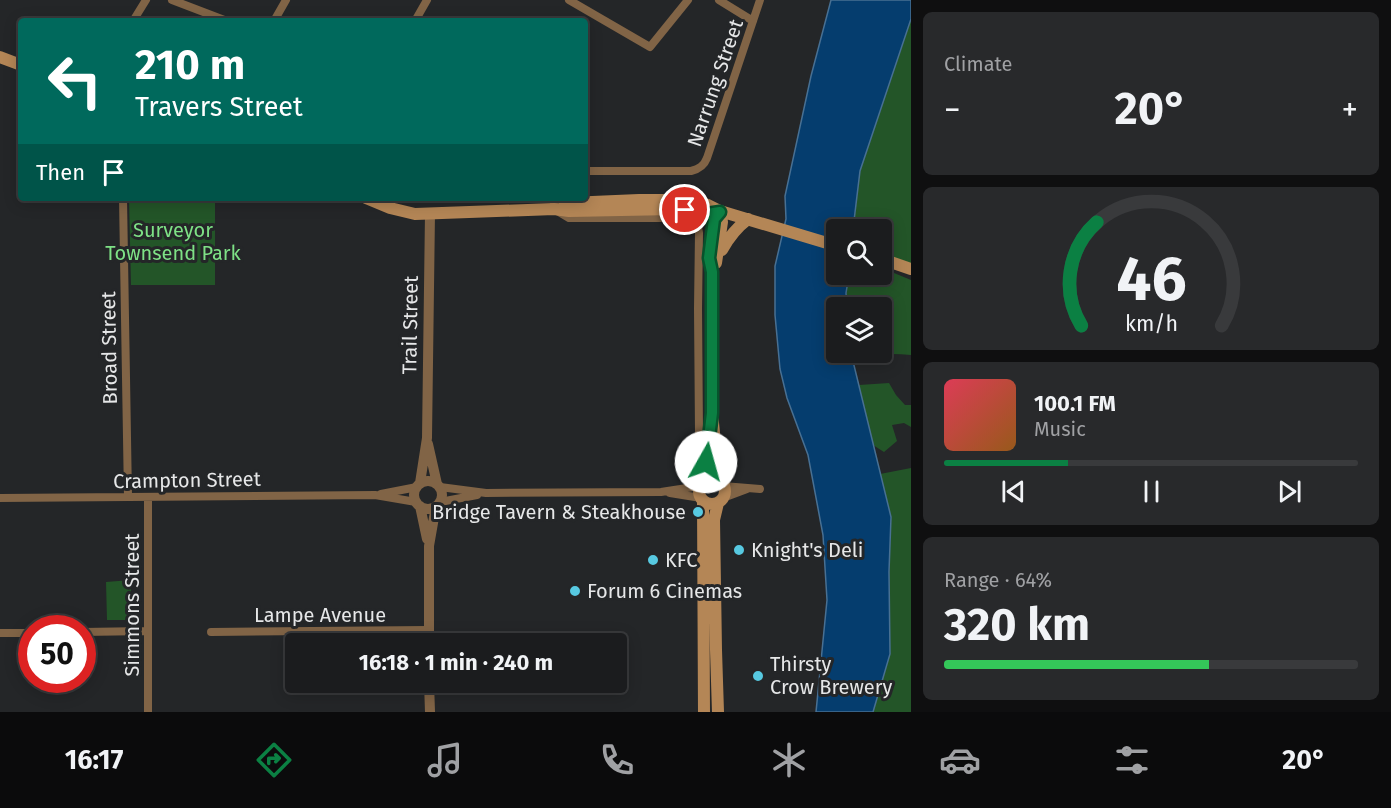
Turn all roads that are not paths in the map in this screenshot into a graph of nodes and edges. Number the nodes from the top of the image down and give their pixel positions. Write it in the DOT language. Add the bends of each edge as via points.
graph roads {
  1 [pos="146,0"];
  2 [pos="172,0"];
  3 [pos="286,0"];
  4 [pos="428,0"];
  5 [pos="569,0"];
  6 [pos="688,0"];
  7 [pos="719,0"];
  8 [pos="760,0"];
  9 [pos="135,18"];
  10 [pos="219,18"];
  11 [pos="276,18"];
  12 [pos="417,18"];
  13 [pos="753,21"];
  14 [pos="0,57"];
  15 [pos="18,64"];
  16 [pos="588,171"];
  17 [pos="123,201"];
  18 [pos="373,201"];
  19 [pos="554,203"];
  20 [pos="720,212"];
  21 [pos="430,213"];
  22 [pos="752,220"];
  23 [pos="826,243"];
  24 [pos="892,262"];
  25 [pos="715,266"];
  26 [pos="911,269"];
  27 [pos="712,413"];
  28 [pos="427,438"];
  29 [pos="706,462"];
  30 [pos="418,485"];
  31 [pos="438,485"];
  32 [pos="757,488"];
  33 [pos="702,491"];
  34 [pos="721,492"];
  35 [pos="486,493"];
  36 [pos="375,495"];
  37 [pos="128,497"];
  38 [pos="148,497"];
  39 [pos="0,498"];
  40 [pos="418,504"];
  41 [pos="438,504"];
  42 [pos="429,546"];
  43 [pos="428,630"];
  44 [pos="148,631"];
  45 [pos="96,632"];
  46 [pos="212,632"];
  47 [pos="0,633"];
  48 [pos="18,633"];
  49 [pos="428,633"];
  50 [pos="710,650"];
  51 [pos="429,693"];
  52 [pos="148,712"];
  53 [pos="430,712"];
  54 [pos="704,712"];
  55 [pos="718,712"];
  1 -- 9 [label="street"];
  2 -- 10 [label="street"];
  3 -- 11 [label="street"];
  4 -- 12 [label="street"];
  5 -- 6 [label="street" via="650,47"];
  7 -- 13 [label="street"];
  8 -- 13 [label="street, Narrung Street"];
  13 -- 16 [label="street, Narrung Street" via="702,167 691,171"];
  14 -- 15 [label="main road"];
  17 -- 37 [label="street, Broad Street"];
  18 -- 21 [label="main road" via="405,212"];
  19 -- 20 [label="main road" via="679,200 708,205"];
  19 -- 21 [label="main road"];
  19 -- 29 [label="street" via="569,218 684,218 697,224 699,433"];
  20 -- 22 [label="main road"];
  20 -- 25 [label="main road" via="714,219 709,258"];
  21 -- 28 [label="street, Trail Street"];
  22 -- 23 [label="main road"];
  22 -- 25 [label="main road" via="737,227"];
  24 -- 26 [label="main road"];
  25 -- 27 [label="main road"];
  27 -- 29 [label="main road"];
  27 -- 34 [label="main road"];
  28 -- 30 [label="street, Trail Street"];
  28 -- 31 [label="street, Trail Street"];
  29 -- 33 [label="main road"];
  30 -- 31 [label="street" via="428,481"];
  30 -- 36 [label="street, Crampton Street"];
  30 -- 40 [label="street" via="414,495"];
  31 -- 35 [label="street"];
  31 -- 41 [label="street" via="442,495"];
  32 -- 34 [label="street"];
  33 -- 34 [label="main road" via="710,504"];
  33 -- 34 [label="main road" via="712,478"];
  33 -- 35 [label="street"];
  33 -- 50 [label="main road"];
  34 -- 50 [label="main road" via="714,520"];
  35 -- 41 [label="street"];
  36 -- 38 [label="street, Crampton Street"];
  36 -- 40 [label="street, Crampton Street"];
  37 -- 38 [label="street, Crampton Street"];
  37 -- 39 [label="street, Crampton Street"];
  38 -- 44 [label="street, Simmons Street"];
  40 -- 41 [label="street" via="428,509"];
  40 -- 42 [label="street"];
  41 -- 42 [label="street"];
  42 -- 43 [label="street"];
  43 -- 46 [label="street, Lampe Avenue"];
  43 -- 49 [label="street"];
  44 -- 45 [label="street"];
  44 -- 52 [label="street, Simmons Street"];
  47 -- 48 [label="street"];
  50 -- 54 [label="main road"];
  50 -- 55 [label="main road"];
  51 -- 53 [label="street"];
}
